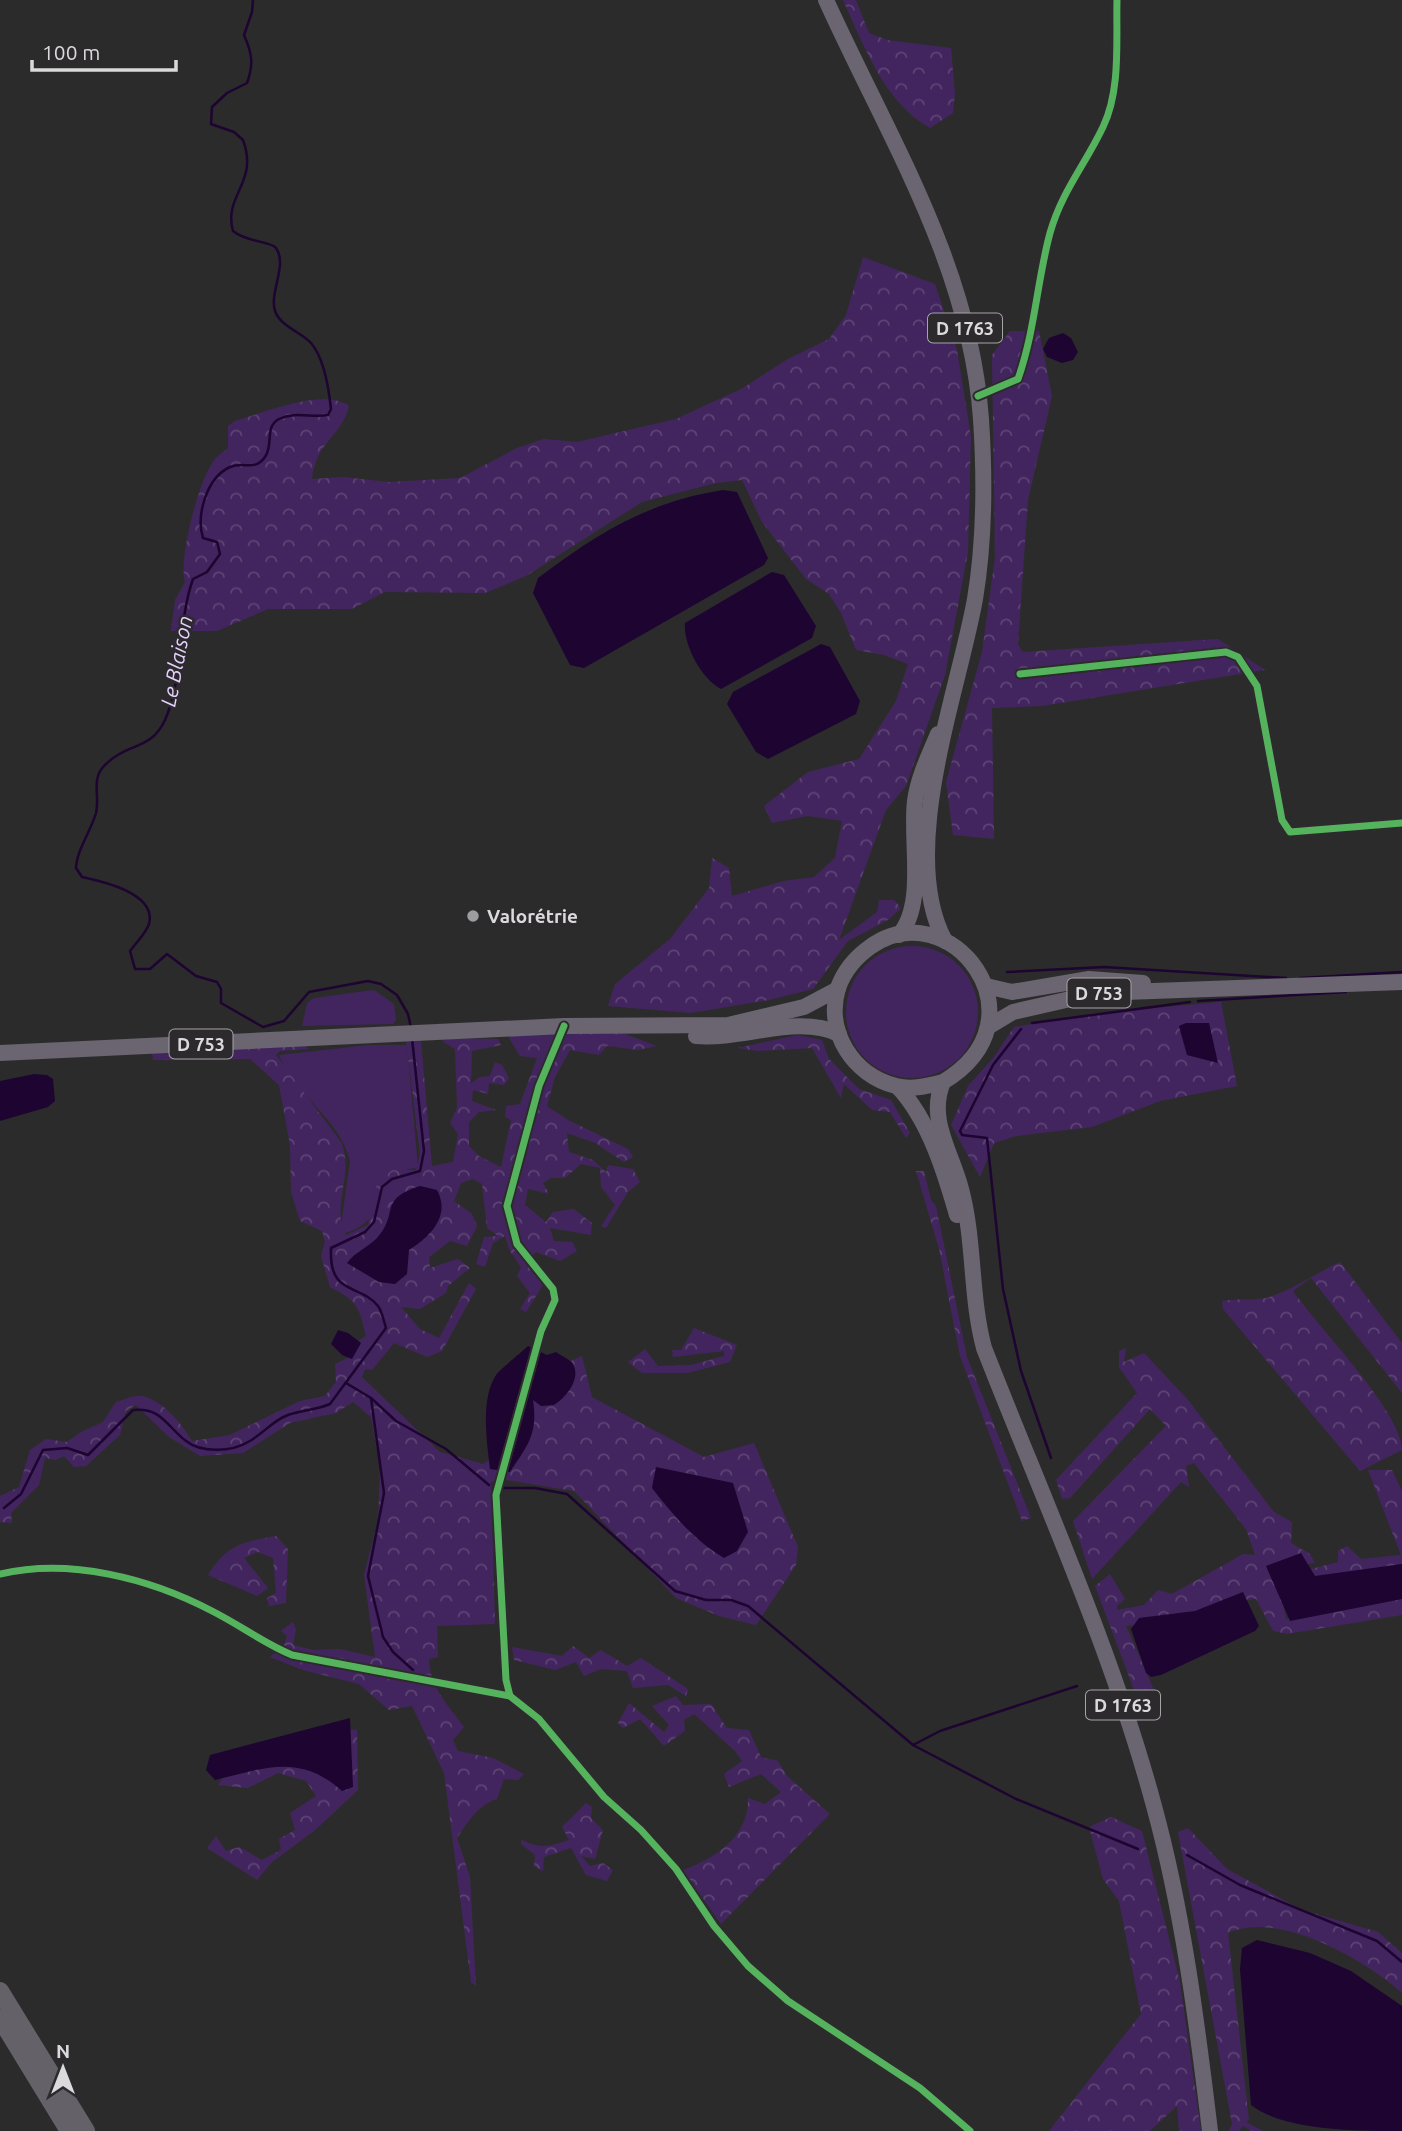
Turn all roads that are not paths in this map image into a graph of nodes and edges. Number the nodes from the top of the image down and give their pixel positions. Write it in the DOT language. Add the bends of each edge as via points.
graph roads {
  1 [pos="826,0"];
  2 [pos="1117,0"];
  3 [pos="978,396"];
  4 [pos="1020,674"];
  5 [pos="958,682"];
  6 [pos="1402,823"];
  7 [pos="900,935"];
  8 [pos="945,941"];
  9 [pos="1402,982"];
  10 [pos="986,986"];
  11 [pos="838,989"];
  12 [pos="1215,990"];
  13 [pos="564,1026"];
  14 [pos="638,1027"];
  15 [pos="988,1027"];
  16 [pos="839,1034"];
  17 [pos="0,1053"];
  18 [pos="943,1082"];
  19 [pos="898,1087"];
  20 [pos="974,1297"];
  21 [pos="0,1574"];
  22 [pos="510,1696"];
  23 [pos="0,1991"];
  24 [pos="0,2018"];
  25 [pos="69,2131"];
  26 [pos="86,2131"];
  27 [pos="970,2131"];
  28 [pos="1210,2131"];
  1 -- 3 [label="main road, D 1763" via="929,212 953,276"];
  2 -- 3 [label="street" via="1110,105 1103,127 1065,190 1050,232 1030,346 1018,379"];
  3 -- 5 [label="main road, D 1763" via="984,526"];
  4 -- 6 [label="street" via="1226,652 1238,657 1257,686 1282,820 1290,832"];
  5 -- 7 [label="main road, D 1763" via="916,797 914,900 909,924"];
  5 -- 8 [label="main road, D 1763" via="929,818 931,904"];
  7 -- 8 [label="main road" via="923,934"];
  7 -- 11 [label="main road" via="859,955"];
  8 -- 10 [label="main road" via="977,968"];
  9 -- 12 [label="main road, D 753"];
  10 -- 12 [label="main road, D 753" via="1012,992 1108,979"];
  10 -- 15 [label="main road"];
  11 -- 14 [label="main road, D 753" via="804,1007 749,1021"];
  11 -- 16 [label="main road" via="835,1015"];
  12 -- 15 [label="main road, D 753" via="1085,995 1013,1012"];
  13 -- 14 [label="main road, D 753"];
  13 -- 17 [label="main road, D 753"];
  13 -- 22 [label="street" via="539,1086 507,1206 517,1244 554,1289 555,1300 541,1331 496,1495"];
  14 -- 16 [label="main road, D 753" via="729,1037 808,1025"];
  15 -- 18 [label="main road" via="978,1052"];
  16 -- 19 [label="main road" via="858,1066 875,1079"];
  18 -- 19 [label="main road"];
  18 -- 20 [label="main road, D 1763" via="938,1124 962,1190"];
  19 -- 20 [label="main road, D 1763" via="918,1112 950,1188"];
  20 -- 28 [label="main road, D 1763" via="984,1348 1116,1686 1155,1809 1181,1929"];
  21 -- 22 [label="street" via="74,1570 135,1580 214,1611 267,1645 292,1655"];
  22 -- 27 [label="street" via="539,1719 604,1797 676,1869 748,1966 788,2001 920,2088"];
  23 -- 26 [label="highway"];
  24 -- 25 [label="highway"];
}
